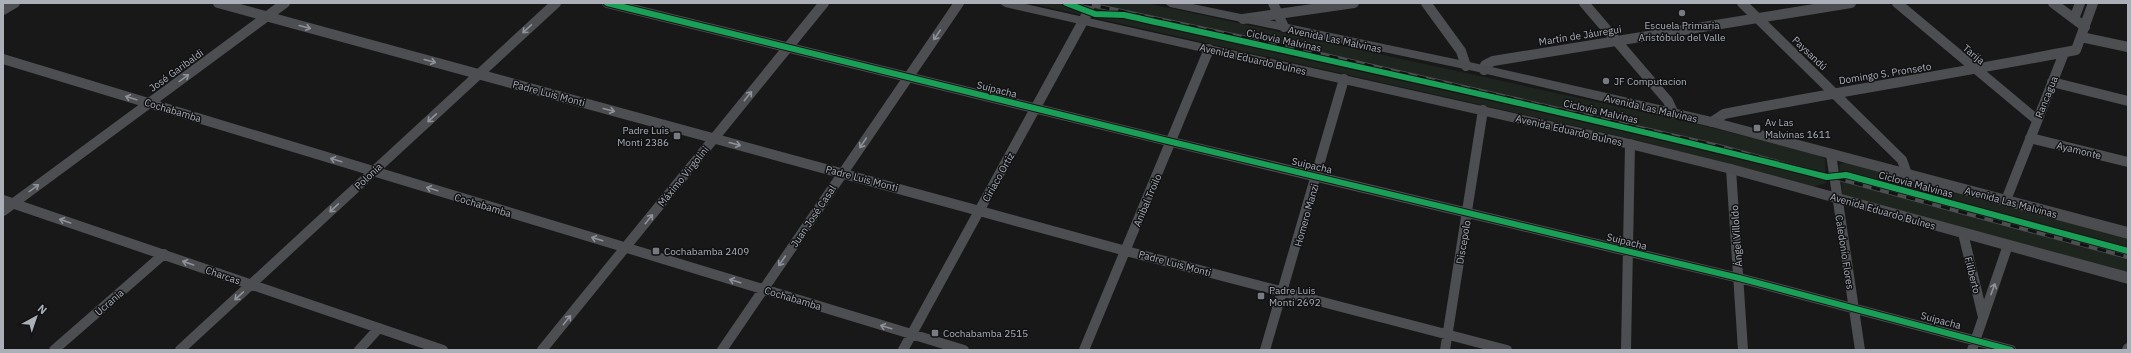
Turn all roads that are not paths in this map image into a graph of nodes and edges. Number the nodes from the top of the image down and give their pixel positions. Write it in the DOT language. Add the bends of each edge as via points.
graph roads {
  1 [pos="15,3"];
  2 [pos="218,3"];
  3 [pos="285,3"];
  4 [pos="556,3"];
  5 [pos="607,3"];
  6 [pos="824,3"];
  7 [pos="959,3"];
  8 [pos="1005,3"];
  9 [pos="1090,3"];
  10 [pos="1170,3"];
  11 [pos="1273,3"];
  12 [pos="1354,3"];
  13 [pos="1426,3"];
  14 [pos="1584,3"];
  15 [pos="1742,3"];
  16 [pos="1851,3"];
  17 [pos="1898,3"];
  18 [pos="2053,3"];
  19 [pos="2080,3"];
  20 [pos="2094,3"];
  21 [pos="3,10"];
  22 [pos="1279,14"];
  23 [pos="267,16"];
  24 [pos="1243,18"];
  25 [pos="1757,18"];
  26 [pos="2074,19"];
  27 [pos="1083,20"];
  28 [pos="1284,27"];
  29 [pos="2085,27"];
  30 [pos="2081,36"];
  31 [pos="1615,40"];
  32 [pos="788,47"];
  33 [pos="2128,47"];
  34 [pos="1209,49"];
  35 [pos="2064,53"];
  36 [pos="3,59"];
  37 [pos="1466,66"];
  38 [pos="1484,70"];
  39 [pos="1975,70"];
  40 [pos="479,74"];
  41 [pos="909,77"];
  42 [pos="1344,79"];
  43 [pos="2052,82"];
  44 [pos="1834,92"];
  45 [pos="2128,101"];
  46 [pos="149,103"];
  47 [pos="1036,109"];
  48 [pos="1483,110"];
  49 [pos="1674,114"];
  50 [pos="2037,120"];
  51 [pos="1712,122"];
  52 [pos="714,138"];
  53 [pos="2030,138"];
  54 [pos="1172,142"];
  55 [pos="1630,144"];
  56 [pos="1831,154"];
  57 [pos="2128,162"];
  58 [pos="1731,169"];
  59 [pos="373,172"];
  60 [pos="842,173"];
  61 [pos="1907,174"];
  62 [pos="1317,177"];
  63 [pos="1837,198"];
  64 [pos="3,200"];
  65 [pos="2006,200"];
  66 [pos="14,203"];
  67 [pos="3,211"];
  68 [pos="980,211"];
  69 [pos="1468,212"];
  70 [pos="1963,233"];
  71 [pos="2128,233"];
  72 [pos="2008,245"];
  73 [pos="625,247"];
  74 [pos="1126,250"];
  75 [pos="1629,252"];
  76 [pos="164,254"];
  77 [pos="1739,278"];
  78 [pos="2128,278"];
  79 [pos="251,284"];
  80 [pos="763,289"];
  81 [pos="1283,292"];
  82 [pos="1854,308"];
  83 [pos="1983,317"];
  84 [pos="379,328"];
  85 [pos="912,334"];
  86 [pos="1447,334"];
  87 [pos="1974,345"];
  88 [pos="54,350"];
  89 [pos="180,350"];
  90 [pos="359,350"];
  91 [pos="443,350"];
  92 [pos="542,350"];
  93 [pos="722,350"];
  94 [pos="903,350"];
  95 [pos="964,350"];
  96 [pos="1084,350"];
  97 [pos="1265,350"];
  98 [pos="1444,350"];
  99 [pos="1507,350"];
  100 [pos="1626,350"];
  101 [pos="1743,350"];
  102 [pos="1860,350"];
  103 [pos="2012,350"];
  1 -- 21 [label="street"];
  2 -- 23 [label="street, Padre Luis Monti"];
  3 -- 23 [label="street, José Garibaldi"];
  4 -- 40 [label="street, Polonia, one-way"];
  5 -- 32 [label="street, Suipacha"];
  6 -- 32 [label="street, Máximo Virgolini"];
  7 -- 41 [label="street, Juan José Casal, one-way"];
  8 -- 27 [label="main road, Avenida Eduardo Bulnes"];
  9 -- 27 [label="street, Ciriaco Ortiz"];
  10 -- 24 [label="main road, Avenida Las Malvinas"];
  11 -- 22 [label="street"];
  12 -- 22 [label="street"];
  13 -- 37 [label="street" via="1461,51"];
  14 -- 31 [label="street"];
  15 -- 25 [label="street, Paysandú"];
  16 -- 25 [label="street, Martín de Jáuregui"];
  17 -- 39 [label="street, Tarija"];
  18 -- 26 [label="street"];
  19 -- 26 [label="street"];
  20 -- 29 [label="street"];
  22 -- 24 [label="street"];
  22 -- 28 [label="street"];
  23 -- 40 [label="street, Padre Luis Monti, one-way"];
  46 -- 23 [label="street, José Garibaldi, one-way"];
  24 -- 28 [label="main road, Avenida Las Malvinas"];
  25 -- 31 [label="street, Martín de Jáuregui"];
  25 -- 44 [label="street, Paysandú"];
  26 -- 29 [label="street"];
  27 -- 34 [label="main road, Avenida Eduardo Bulnes"];
  27 -- 47 [label="street, Ciriaco Ortiz"];
  28 -- 37 [label="main road, Avenida Las Malvinas"];
  29 -- 30 [label="street"];
  30 -- 33 [label="street"];
  30 -- 35 [label="street" via="2076,50"];
  31 -- 38 [label="street, Martín de Jáuregui" via="1493,61 1485,66"];
  31 -- 49 [label="street" via="1668,101"];
  32 -- 41 [label="street, Suipacha"];
  52 -- 32 [label="street, Máximo Virgolini, one-way"];
  34 -- 42 [label="main road, Avenida Eduardo Bulnes"];
  34 -- 54 [label="street, Anibal Troilo"];
  35 -- 39 [label="street, Domingo S. Pronseto"];
  35 -- 43 [label="street, Rancagua"];
  46 -- 36 [label="street, Cochabamba, one-way"];
  37 -- 38 [label="main road, Avenida Las Malvinas"];
  38 -- 49 [label="main road, Avenida Las Malvinas"];
  39 -- 44 [label="street, Domingo S. Pronseto"];
  39 -- 50 [label="street, Tarija"];
  40 -- 52 [label="street, Padre Luis Monti, one-way"];
  40 -- 59 [label="street, Polonia, one-way"];
  41 -- 47 [label="street, Suipacha"];
  41 -- 60 [label="street, Juan José Casal, one-way"];
  42 -- 48 [label="main road, Avenida Eduardo Bulnes"];
  42 -- 62 [label="street, Homero Manzi"];
  43 -- 45 [label="street"];
  43 -- 50 [label="street, Rancagua"];
  44 -- 51 [label="street, Domingo S. Pronseto" via="1724,114"];
  44 -- 61 [label="street, Paysandú" via="1902,160"];
  59 -- 46 [label="street, Cochabamba, one-way"];
  66 -- 46 [label="street, José Garibaldi, one-way"];
  47 -- 54 [label="street, Suipacha"];
  47 -- 68 [label="street, Ciriaco Ortiz"];
  48 -- 55 [label="main road, Avenida Eduardo Bulnes"];
  48 -- 69 [label="street, Discepolo"];
  49 -- 51 [label="main road, Avenida Las Malvinas"];
  50 -- 53 [label="street, Rancagua"];
  51 -- 56 [label="main road, Avenida Las Malvinas"];
  52 -- 60 [label="street, Padre Luis Monti, one-way"];
  73 -- 52 [label="street, Máximo Virgolini, one-way"];
  53 -- 57 [label="street, Ayamonte"];
  53 -- 65 [label="street, Rancagua"];
  54 -- 62 [label="street, Suipacha"];
  54 -- 74 [label="street, Anibal Troilo"];
  55 -- 58 [label="main road, Avenida Eduardo Bulnes"];
  55 -- 75 [label="street"];
  56 -- 61 [label="main road, Avenida Las Malvinas"];
  56 -- 63 [label="street, Caledonio Flores"];
  58 -- 63 [label="main road, Avenida Eduardo Bulnes"];
  58 -- 77 [label="street, Ángel Villoldo"];
  73 -- 59 [label="street, Cochabamba, one-way"];
  59 -- 79 [label="street, Polonia, one-way"];
  60 -- 68 [label="street, Padre Luis Monti"];
  60 -- 80 [label="street, Juan José Casal, one-way"];
  61 -- 65 [label="main road, Avenida Las Malvinas"];
  62 -- 69 [label="street, Suipacha"];
  62 -- 81 [label="street, Homero Manzi"];
  63 -- 70 [label="main road, Avenida Eduardo Bulnes"];
  63 -- 82 [label="street, Caledonio Flores"];
  64 -- 66 [label="street, Charcas"];
  65 -- 71 [label="main road, Avenida Las Malvinas"];
  66 -- 67 [label="street, José Garibaldi"];
  76 -- 66 [label="street, Charcas, one-way"];
  68 -- 74 [label="street, Padre Luis Monti"];
  68 -- 85 [label="street, Ciriaco Ortiz"];
  69 -- 75 [label="street, Suipacha"];
  69 -- 86 [label="street, Discepolo"];
  70 -- 72 [label="main road, Avenida Eduardo Bulnes"];
  70 -- 83 [label="street, Filiberto"];
  72 -- 78 [label="main road, Avenida Eduardo Bulnes"];
  83 -- 72 [label="street, Filiberto, one-way"];
  80 -- 73 [label="street, Cochabamba, one-way"];
  92 -- 73 [label="street, Máximo Virgolini, one-way"];
  74 -- 81 [label="street, Padre Luis Monti"];
  74 -- 96 [label="street, Anibal Troilo"];
  75 -- 77 [label="street, Suipacha"];
  75 -- 100 [label="street"];
  79 -- 76 [label="street, Charcas, one-way"];
  76 -- 88 [label="street, Ucrania"];
  77 -- 82 [label="street, Suipacha"];
  77 -- 101 [label="street, Ángel Villoldo"];
  79 -- 84 [label="street, Charcas"];
  79 -- 89 [label="street, Polonia, one-way"];
  85 -- 80 [label="street, Cochabamba, one-way"];
  80 -- 93 [label="street, Juan José Casal"];
  81 -- 86 [label="street, Padre Luis Monti"];
  81 -- 97 [label="street, Homero Manzi"];
  82 -- 87 [label="street, Suipacha"];
  82 -- 102 [label="street, Caledonio Flores"];
  83 -- 87 [label="street, Filiberto"];
  84 -- 90 [label="street"];
  84 -- 91 [label="street, Charcas"];
  85 -- 94 [label="street, Ciriaco Ortiz"];
  85 -- 95 [label="street, Cochabamba"];
  86 -- 98 [label="street, Discepolo"];
  86 -- 99 [label="street, Padre Luis Monti"];
  87 -- 103 [label="street, Suipacha"];
}
